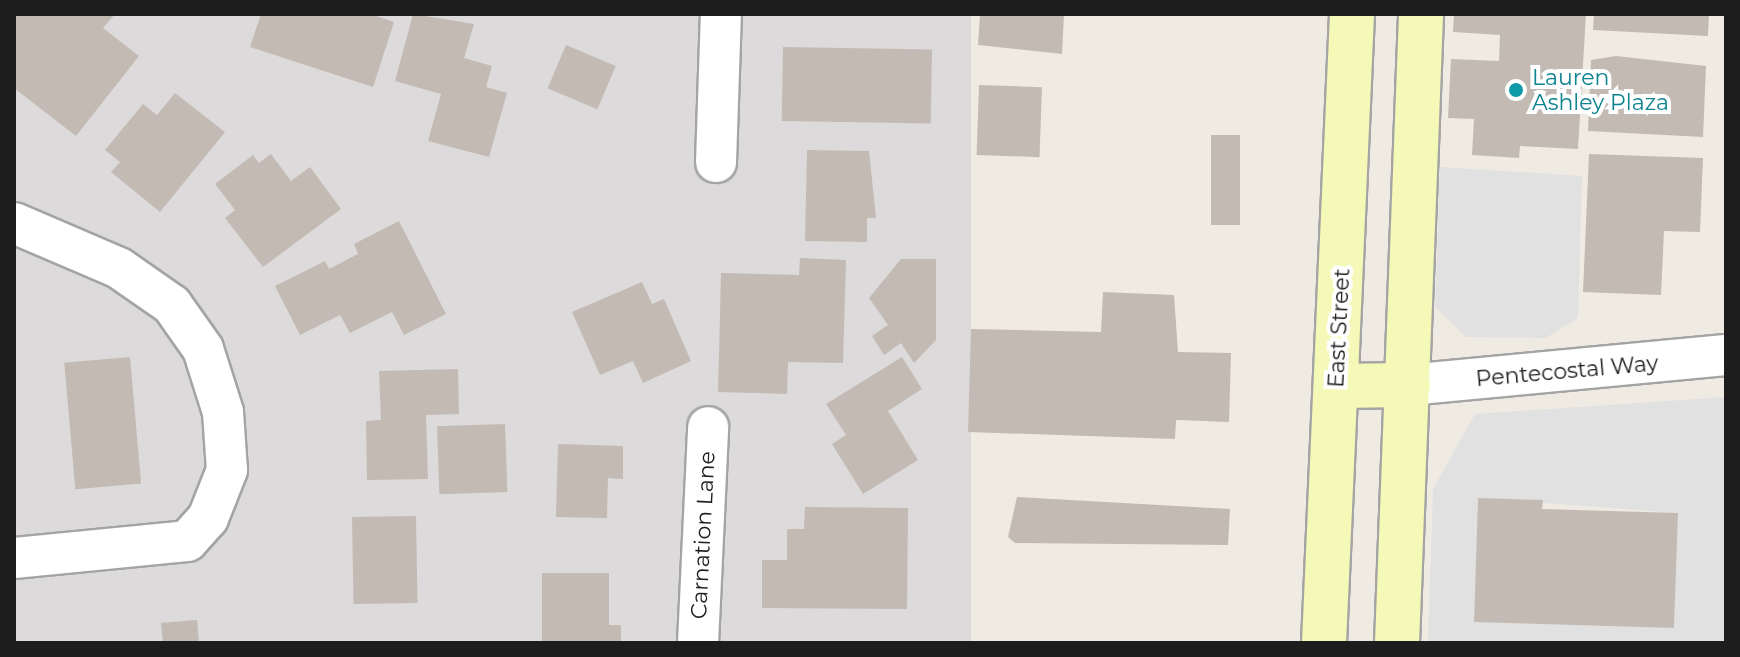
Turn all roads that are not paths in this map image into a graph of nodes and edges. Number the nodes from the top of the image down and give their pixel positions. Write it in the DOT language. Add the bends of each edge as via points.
graph roads {
  1 [pos="721,14"];
  2 [pos="1352,14"];
  3 [pos="1421,14"];
  4 [pos="716,162"];
  5 [pos="14,223"];
  6 [pos="1726,355"];
  7 [pos="1408,385"];
  8 [pos="1336,386"];
  9 [pos="708,427"];
  10 [pos="14,558"];
  11 [pos="698,643"];
  12 [pos="1324,643"];
  13 [pos="1397,643"];
  1 -- 4 [label="street"];
  2 -- 8 [label="main road, East Street"];
  3 -- 7 [label="main road"];
  5 -- 10 [label="street" via="119,268 172,305 203,349 223,412 227,470 208,518 187,541"];
  6 -- 7 [label="street, Pentecostal Way"];
  7 -- 8 [label="main road"];
  7 -- 13 [label="main road"];
  8 -- 12 [label="main road, East Street"];
  9 -- 11 [label="street, Carnation Lane"];
}
